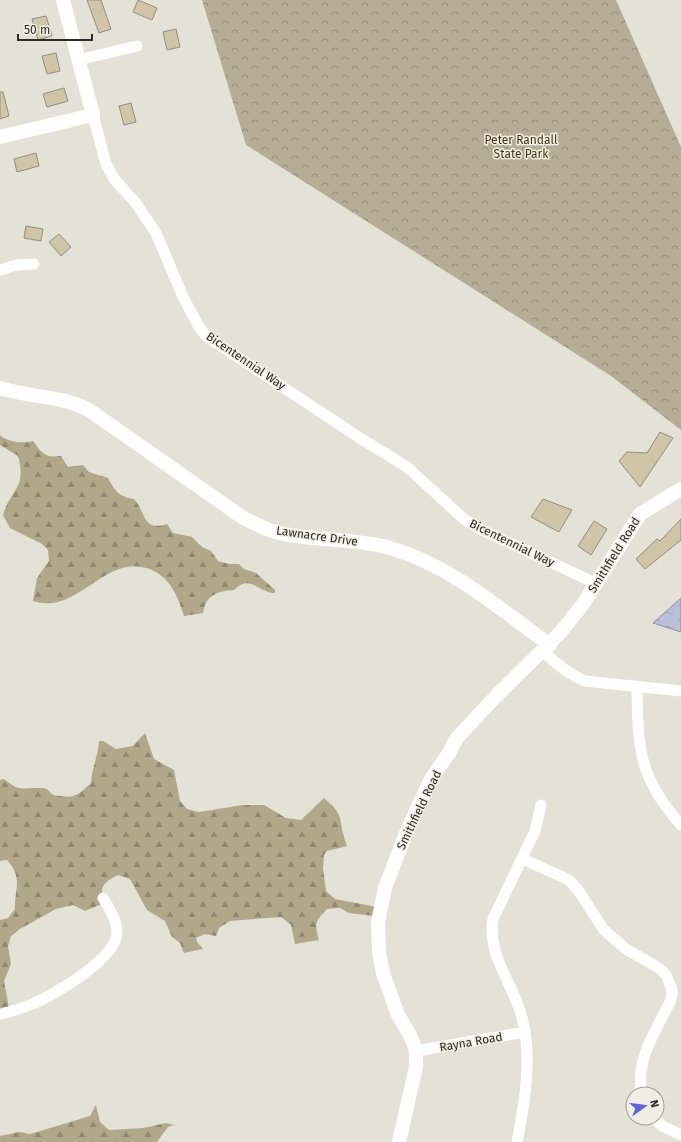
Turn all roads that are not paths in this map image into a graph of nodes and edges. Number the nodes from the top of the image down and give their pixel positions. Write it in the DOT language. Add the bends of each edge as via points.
graph roads {
  1 [pos="63,0"];
  2 [pos="137,46"];
  3 [pos="78,60"];
  4 [pos="93,115"];
  5 [pos="0,137"];
  6 [pos="34,264"];
  7 [pos="0,270"];
  8 [pos="0,388"];
  9 [pos="681,488"];
  10 [pos="597,584"];
  11 [pos="547,648"];
  12 [pos="637,686"];
  13 [pos="681,691"];
  14 [pos="541,805"];
  15 [pos="681,825"];
  16 [pos="523,859"];
  17 [pos="103,898"];
  18 [pos="0,1014"];
  19 [pos="525,1032"];
  20 [pos="416,1051"];
  21 [pos="641,1086"];
  22 [pos="662,1126"];
  23 [pos="681,1135"];
  24 [pos="399,1142"];
  25 [pos="517,1142"];
  1 -- 3 [label="street, Bicentennial Way"];
  2 -- 3 [label="street"];
  3 -- 4 [label="street, Bicentennial Way"];
  4 -- 5 [label="street"];
  4 -- 10 [label="street, Bicentennial Way" via="106,164 115,180 135,202 156,233 184,299 206,336 407,467 465,520"];
  6 -- 7 [label="street" via="16,265"];
  8 -- 11 [label="street, Lawnacre Drive" via="63,399 89,410 263,528 281,533 388,547 423,560 497,604"];
  9 -- 10 [label="street, Smithfield Road" via="640,514"];
  10 -- 11 [label="street, Smithfield Road"];
  11 -- 12 [label="street" via="557,665 572,676 585,681"];
  11 -- 20 [label="street, Smithfield Road" via="498,694 456,739 431,779 406,833 385,888 378,922 379,953 383,973 398,1015"];
  12 -- 13 [label="street"];
  12 -- 15 [label="street" via="640,751 646,773 657,795"];
  14 -- 16 [label="street" via="535,831"];
  16 -- 19 [label="street" via="493,919 491,929 494,953 518,1002"];
  16 -- 21 [label="street" via="569,880 604,930 626,949 659,968 671,983 671,1000 641,1064"];
  17 -- 18 [label="street" via="113,914 117,932 114,944 106,955 81,975 30,1005"];
  19 -- 20 [label="street, Rayna Road"];
  19 -- 25 [label="street" via="527,1070 524,1109"];
  20 -- 24 [label="street, Smithfield Road" via="416,1067"];
  22 -- 23 [label="street"];
}
